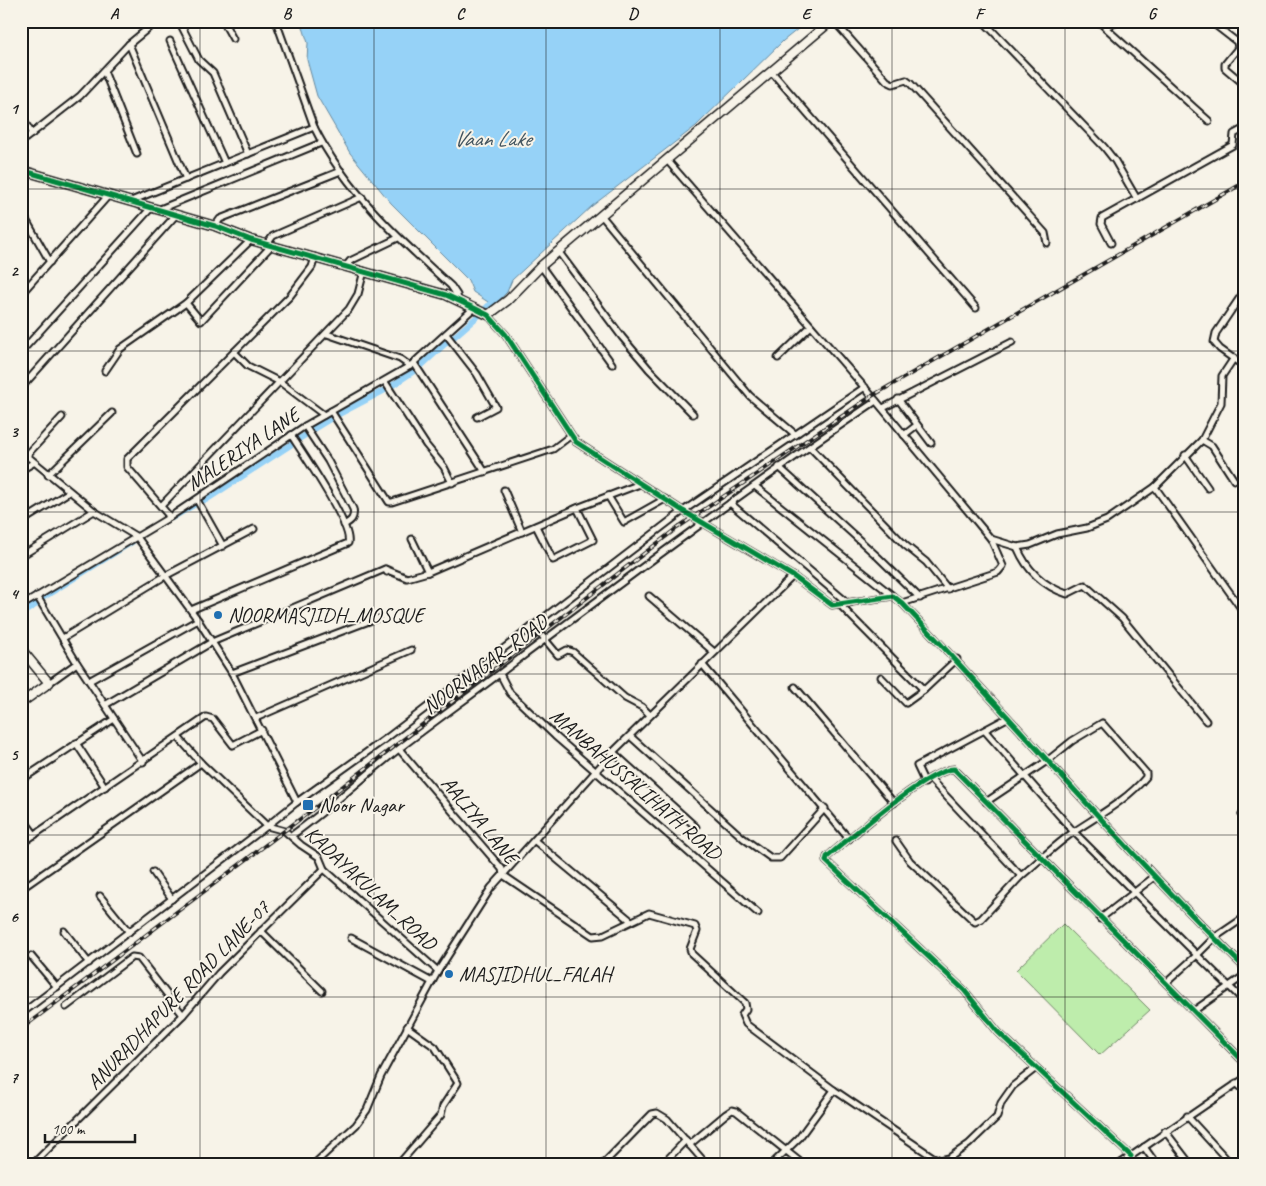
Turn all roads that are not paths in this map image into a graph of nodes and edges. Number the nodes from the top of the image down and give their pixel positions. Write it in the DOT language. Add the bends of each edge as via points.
graph roads {
  1 [pos="25,21"];
  2 [pos="158,21"];
  3 [pos="179,21"];
  4 [pos="223,21"];
  5 [pos="276,21"];
  6 [pos="832,21"];
  7 [pos="983,21"];
  8 [pos="1098,21"];
  9 [pos="1121,21"];
  10 [pos="1210,21"];
  11 [pos="21,24"];
  12 [pos="1105,28"];
  13 [pos="233,39"];
  14 [pos="170,41"];
  15 [pos="1236,42"];
  16 [pos="1245,42"];
  17 [pos="129,44"];
  18 [pos="104,71"];
  19 [pos="771,72"];
  20 [pos="1245,85"];
  21 [pos="21,116"];
  22 [pos="1208,121"];
  23 [pos="314,127"];
  24 [pos="1245,128"];
  25 [pos="32,134"];
  26 [pos="21,142"];
  27 [pos="321,143"];
  28 [pos="137,154"];
  29 [pos="248,154"];
  30 [pos="667,160"];
  31 [pos="225,164"];
  32 [pos="21,170"];
  33 [pos="341,171"];
  34 [pos="186,179"];
  35 [pos="108,196"];
  36 [pos="362,197"];
  37 [pos="1137,199"];
  38 [pos="128,202"];
  39 [pos="154,210"];
  40 [pos="21,211"];
  41 [pos="601,215"];
  42 [pos="175,216"];
  43 [pos="215,226"];
  44 [pos="398,238"];
  45 [pos="251,240"];
  46 [pos="1047,243"];
  47 [pos="1111,243"];
  48 [pos="270,244"];
  49 [pos="558,251"];
  50 [pos="315,258"];
  51 [pos="50,262"];
  52 [pos="346,266"];
  53 [pos="541,266"];
  54 [pos="364,271"];
  55 [pos="21,282"];
  56 [pos="1245,290"];
  57 [pos="23,292"];
  58 [pos="458,300"];
  59 [pos="186,303"];
  60 [pos="474,308"];
  61 [pos="976,308"];
  62 [pos="488,315"];
  63 [pos="811,326"];
  64 [pos="327,334"];
  65 [pos="446,334"];
  66 [pos="1012,342"];
  67 [pos="21,352"];
  68 [pos="234,352"];
  69 [pos="778,358"];
  70 [pos="1234,358"];
  71 [pos="412,364"];
  72 [pos="612,364"];
  73 [pos="1245,367"];
  74 [pos="105,371"];
  75 [pos="280,382"];
  76 [pos="385,382"];
  77 [pos="865,387"];
  78 [pos="21,388"];
  79 [pos="898,399"];
  80 [pos="876,401"];
  81 [pos="882,408"];
  82 [pos="332,411"];
  83 [pos="112,414"];
  84 [pos="693,414"];
  85 [pos="324,415"];
  86 [pos="62,417"];
  87 [pos="477,417"];
  88 [pos="916,425"];
  89 [pos="305,426"];
  90 [pos="291,435"];
  91 [pos="796,435"];
  92 [pos="904,435"];
  93 [pos="570,436"];
  94 [pos="1202,440"];
  95 [pos="931,443"];
  96 [pos="810,447"];
  97 [pos="23,453"];
  98 [pos="1185,455"];
  99 [pos="33,463"];
  100 [pos="779,467"];
  101 [pos="21,470"];
  102 [pos="485,472"];
  103 [pos="48,475"];
  104 [pos="1234,480"];
  105 [pos="452,483"];
  106 [pos="640,484"];
  107 [pos="756,487"];
  108 [pos="1155,487"];
  109 [pos="1208,488"];
  110 [pos="504,490"];
  111 [pos="69,492"];
  112 [pos="608,496"];
  113 [pos="665,499"];
  114 [pos="197,500"];
  115 [pos="730,503"];
  116 [pos="161,506"];
  117 [pos="577,508"];
  118 [pos="94,511"];
  119 [pos="683,511"];
  120 [pos="170,518"];
  121 [pos="21,522"];
  122 [pos="702,522"];
  123 [pos="344,525"];
  124 [pos="536,526"];
  125 [pos="254,530"];
  126 [pos="522,532"];
  127 [pos="137,537"];
  128 [pos="412,539"];
  129 [pos="991,539"];
  130 [pos="224,546"];
  131 [pos="1018,547"];
  132 [pos="21,556"];
  133 [pos="428,572"];
  134 [pos="165,576"];
  135 [pos="793,576"];
  136 [pos="948,589"];
  137 [pos="38,596"];
  138 [pos="649,596"];
  139 [pos="893,596"];
  140 [pos="920,598"];
  141 [pos="902,603"];
  142 [pos="849,604"];
  143 [pos="840,605"];
  144 [pos="21,606"];
  145 [pos="191,610"];
  146 [pos="1245,614"];
  147 [pos="377,618"];
  148 [pos="198,620"];
  149 [pos="533,625"];
  150 [pos="62,638"];
  151 [pos="545,640"];
  152 [pos="212,642"];
  153 [pos="21,649"];
  154 [pos="411,650"];
  155 [pos="714,652"];
  156 [pos="956,659"];
  157 [pos="77,664"];
  158 [pos="702,664"];
  159 [pos="232,673"];
  160 [pos="500,674"];
  161 [pos="881,677"];
  162 [pos="89,681"];
  163 [pos="49,683"];
  164 [pos="795,687"];
  165 [pos="924,690"];
  166 [pos="21,702"];
  167 [pos="106,705"];
  168 [pos="650,715"];
  169 [pos="114,718"];
  170 [pos="256,718"];
  171 [pos="1007,718"];
  172 [pos="1206,721"];
  173 [pos="262,730"];
  174 [pos="985,731"];
  175 [pos="630,736"];
  176 [pos="178,737"];
  177 [pos="76,743"];
  178 [pos="399,749"];
  179 [pos="613,752"];
  180 [pos="1047,761"];
  181 [pos="143,762"];
  182 [pos="201,763"];
  183 [pos="598,772"];
  184 [pos="1024,776"];
  185 [pos="21,780"];
  186 [pos="928,781"];
  187 [pos="105,787"];
  188 [pos="297,802"];
  189 [pos="986,802"];
  190 [pos="894,803"];
  191 [pos="825,808"];
  192 [pos="1245,812"];
  193 [pos="21,816"];
  194 [pos="1098,818"];
  195 [pos="1245,819"];
  196 [pos="267,826"];
  197 [pos="696,827"];
  198 [pos="1074,832"];
  199 [pos="35,835"];
  200 [pos="291,836"];
  201 [pos="849,839"];
  202 [pos="535,841"];
  203 [pos="896,842"];
  204 [pos="21,844"];
  205 [pos="1042,860"];
  206 [pos="324,868"];
  207 [pos="153,872"];
  208 [pos="503,875"];
  209 [pos="1021,876"];
  210 [pos="1154,877"];
  211 [pos="21,889"];
  212 [pos="1134,892"];
  213 [pos="100,896"];
  214 [pos="172,900"];
  215 [pos="758,913"];
  216 [pos="1245,917"];
  217 [pos="1100,919"];
  218 [pos="630,920"];
  219 [pos="64,931"];
  220 [pos="262,931"];
  221 [pos="129,932"];
  222 [pos="351,938"];
  223 [pos="1214,938"];
  224 [pos="1197,955"];
  225 [pos="31,956"];
  226 [pos="89,963"];
  227 [pos="1245,968"];
  228 [pos="438,971"];
  229 [pos="1245,975"];
  230 [pos="432,982"];
  231 [pos="1166,983"];
  232 [pos="1229,986"];
  233 [pos="57,987"];
  234 [pos="322,992"];
  235 [pos="1245,1002"];
  236 [pos="66,1007"];
  237 [pos="1195,1010"];
  238 [pos="21,1014"];
  239 [pos="183,1015"];
  240 [pos="407,1027"];
  241 [pos="1245,1063"];
  242 [pos="1036,1068"];
  243 [pos="1245,1078"];
  244 [pos="1236,1083"];
  245 [pos="834,1090"];
  246 [pos="1245,1091"];
  247 [pos="1187,1116"];
  248 [pos="1165,1131"];
  249 [pos="688,1143"];
  250 [pos="1144,1147"];
  251 [pos="787,1150"];
  252 [pos="1131,1156"];
  253 [pos="32,1165"];
  254 [pos="313,1165"];
  255 [pos="398,1165"];
  256 [pos="602,1165"];
  257 [pos="662,1165"];
  258 [pos="706,1165"];
  259 [pos="771,1165"];
  260 [pos="804,1165"];
  261 [pos="1118,1165"];
  262 [pos="1157,1165"];
  263 [pos="1191,1165"];
  264 [pos="1232,1165"];
  1 -- 11 [label="street"];
  2 -- 17 [label="street"];
  3 -- 29 [label="street" via="199,60 213,73"];
  4 -- 13 [label="street"];
  5 -- 23 [label="street"];
  6 -- 19 [label="street"];
  6 -- 46 [label="street" via="887,81 893,84 906,80 910,83 1045,233"];
  7 -- 37 [label="street" via="1104,147"];
  8 -- 12 [label="street"];
  9 -- 12 [label="street"];
  10 -- 15 [label="street"];
  12 -- 22 [label="street"];
  14 -- 31 [label="street"];
  15 -- 16 [label="street"];
  15 -- 20 [label="street" via="1238,48 1225,68"];
  17 -- 18 [label="street"];
  17 -- 34 [label="street"];
  18 -- 25 [label="street" via="80,96"];
  18 -- 28 [label="street"];
  19 -- 30 [label="street"];
  19 -- 61 [label="street"];
  21 -- 25 [label="street"];
  23 -- 27 [label="street"];
  23 -- 29 [label="street"];
  24 -- 37 [label="street" via="1234,134 1233,145"];
  25 -- 26 [label="street"];
  27 -- 33 [label="street"];
  27 -- 39 [label="street"];
  29 -- 31 [label="street"];
  30 -- 41 [label="street"];
  30 -- 63 [label="street"];
  31 -- 34 [label="street"];
  32 -- 35 [label="street"];
  33 -- 36 [label="street"];
  33 -- 43 [label="street" via="220,219"];
  34 -- 38 [label="street"];
  35 -- 38 [label="street"];
  35 -- 51 [label="street"];
  36 -- 44 [label="street"];
  36 -- 48 [label="street" via="273,236"];
  37 -- 47 [label="street" via="1102,218"];
  38 -- 39 [label="street"];
  39 -- 42 [label="street"];
  39 -- 67 [label="street"];
  40 -- 51 [label="street"];
  41 -- 49 [label="street"];
  41 -- 91 [label="street" via="750,396"];
  42 -- 43 [label="street"];
  42 -- 78 [label="street"];
  43 -- 45 [label="street"];
  44 -- 52 [label="street" via="350,261"];
  44 -- 58 [label="street" via="451,286"];
  45 -- 48 [label="street"];
  45 -- 59 [label="street"];
  48 -- 50 [label="street"];
  48 -- 59 [label="street" via="201,321"];
  49 -- 53 [label="street"];
  49 -- 84 [label="street" via="622,338"];
  50 -- 52 [label="street"];
  50 -- 68 [label="street" via="301,284"];
  51 -- 57 [label="street"];
  52 -- 54 [label="street"];
  53 -- 62 [label="street" via="508,300"];
  53 -- 72 [label="street"];
  54 -- 58 [label="street"];
  54 -- 64 [label="street" via="358,294"];
  55 -- 57 [label="street"];
  56 -- 70 [label="street" via="1216,333 1214,342"];
  58 -- 60 [label="street"];
  59 -- 74 [label="street" via="120,349"];
  60 -- 62 [label="street"];
  60 -- 65 [label="street, MALERIYA LANE"];
  62 -- 93 [label="street" via="506,335"];
  63 -- 69 [label="street"];
  63 -- 77 [label="street"];
  64 -- 71 [label="street"];
  64 -- 75 [label="street"];
  65 -- 71 [label="street, MALERIYA LANE"];
  65 -- 87 [label="street" via="477,374 496,407"];
  66 -- 79 [label="street"];
  68 -- 75 [label="street" via="248,366"];
  68 -- 116 [label="street" via="127,459 127,467"];
  70 -- 73 [label="street"];
  70 -- 94 [label="street" via="1222,376 1220,403"];
  71 -- 76 [label="street, MALERIYA LANE"];
  71 -- 102 [label="street"];
  75 -- 85 [label="street"];
  75 -- 116 [label="street"];
  76 -- 82 [label="street, MALERIYA LANE"];
  76 -- 105 [label="street" via="426,446 444,466"];
  77 -- 80 [label="street"];
  77 -- 91 [label="street"];
  79 -- 81 [label="street"];
  79 -- 88 [label="street"];
  80 -- 81 [label="street"];
  80 -- 96 [label="street, NOORNAGAR_ROAD"];
  81 -- 92 [label="street"];
  82 -- 85 [label="street, MALERIYA LANE"];
  82 -- 105 [label="street" via="389,502"];
  83 -- 103 [label="street"];
  85 -- 89 [label="street, MALERIYA LANE"];
  86 -- 97 [label="street"];
  88 -- 92 [label="street"];
  88 -- 95 [label="street"];
  89 -- 90 [label="street, MALERIYA LANE"];
  89 -- 123 [label="street" via="328,461 354,515"];
  90 -- 114 [label="street, MALERIYA LANE"];
  90 -- 123 [label="street" via="319,476"];
  91 -- 119 [label="street"];
  92 -- 129 [label="street"];
  93 -- 102 [label="street" via="553,449"];
  93 -- 106 [label="street"];
  94 -- 98 [label="street"];
  94 -- 104 [label="street" via="1212,446"];
  96 -- 100 [label="street, NOORNAGAR_ROAD"];
  96 -- 136 [label="street" via="905,545 926,562"];
  97 -- 99 [label="street"];
  98 -- 108 [label="street"];
  98 -- 109 [label="street"];
  99 -- 101 [label="street"];
  99 -- 103 [label="street"];
  100 -- 107 [label="street, NOORNAGAR_ROAD"];
  100 -- 140 [label="street"];
  102 -- 105 [label="street"];
  103 -- 111 [label="street"];
  106 -- 112 [label="street"];
  106 -- 113 [label="street"];
  107 -- 115 [label="street, NOORNAGAR_ROAD"];
  107 -- 139 [label="street"];
  108 -- 131 [label="street" via="1107,520"];
  108 -- 146 [label="street"];
  110 -- 126 [label="street"];
  111 -- 118 [label="street"];
  111 -- 121 [label="street"];
  112 -- 113 [label="street" via="624,522"];
  112 -- 117 [label="street"];
  113 -- 119 [label="street"];
  114 -- 120 [label="street, MALERIYA LANE"];
  114 -- 130 [label="street"];
  115 -- 122 [label="street, NOORNAGAR_ROAD"];
  115 -- 142 [label="street"];
  116 -- 120 [label="street"];
  117 -- 124 [label="street"];
  117 -- 124 [label="street" via="593,540 553,560"];
  118 -- 127 [label="street"];
  118 -- 132 [label="street"];
  119 -- 122 [label="street"];
  119 -- 149 [label="street"];
  120 -- 127 [label="street, MALERIYA LANE"];
  122 -- 135 [label="street"];
  122 -- 151 [label="street, NOORNAGAR_ROAD"];
  123 -- 145 [label="street" via="348,543"];
  124 -- 126 [label="street"];
  125 -- 130 [label="street"];
  126 -- 133 [label="street"];
  127 -- 134 [label="street"];
  127 -- 137 [label="street, MALERIYA LANE"];
  128 -- 133 [label="street"];
  129 -- 131 [label="street"];
  129 -- 136 [label="street" via="1003,566 998,572"];
  130 -- 134 [label="street"];
  131 -- 172 [label="street" via="1033,574 1051,589 1068,594 1085,585 1122,618"];
  133 -- 152 [label="street" via="407,578 386,571"];
  134 -- 145 [label="street"];
  134 -- 150 [label="street"];
  135 -- 143 [label="street" via="825,601"];
  135 -- 155 [label="street"];
  136 -- 140 [label="street"];
  137 -- 144 [label="street, MALERIYA LANE"];
  137 -- 150 [label="street"];
  138 -- 155 [label="street"];
  139 -- 141 [label="street"];
  139 -- 142 [label="street"];
  140 -- 141 [label="street"];
  141 -- 156 [label="street"];
  142 -- 143 [label="street"];
  143 -- 165 [label="street"];
  145 -- 148 [label="street"];
  147 -- 159 [label="street"];
  148 -- 152 [label="street"];
  148 -- 162 [label="street"];
  149 -- 151 [label="street"];
  149 -- 188 [label="street" via="388,737"];
  150 -- 157 [label="street"];
  151 -- 160 [label="street, NOORNAGAR_ROAD"];
  151 -- 168 [label="street" via="558,655 567,650 572,652"];
  152 -- 159 [label="street"];
  152 -- 167 [label="street"];
  153 -- 163 [label="street"];
  154 -- 170 [label="street"];
  155 -- 158 [label="street"];
  156 -- 165 [label="street"];
  156 -- 171 [label="street"];
  157 -- 162 [label="street"];
  157 -- 163 [label="street"];
  158 -- 168 [label="street"];
  158 -- 191 [label="street"];
  159 -- 170 [label="street"];
  160 -- 178 [label="street, NOORNAGAR_ROAD"];
  160 -- 183 [label="street, MANBAHUSSALIHATH ROAD" via="510,692"];
  161 -- 165 [label="street" via="906,703"];
  162 -- 167 [label="street"];
  163 -- 166 [label="street"];
  164 -- 190 [label="street"];
  167 -- 169 [label="street"];
  168 -- 175 [label="street"];
  169 -- 177 [label="street"];
  169 -- 181 [label="street"];
  170 -- 173 [label="street"];
  171 -- 174 [label="street"];
  171 -- 180 [label="street"];
  173 -- 176 [label="street" via="233,745 208,717"];
  173 -- 188 [label="street"];
  174 -- 184 [label="street"];
  174 -- 186 [label="street" via="916,766"];
  175 -- 179 [label="street"];
  175 -- 191 [label="street" via="743,838 770,858 780,858"];
  176 -- 181 [label="street"];
  176 -- 182 [label="street"];
  177 -- 185 [label="street"];
  177 -- 187 [label="street"];
  178 -- 200 [label="street, NOORNAGAR_ROAD"];
  178 -- 208 [label="street, AALIYA LANE" via="502,869"];
  179 -- 183 [label="street"];
  179 -- 197 [label="street"];
  180 -- 184 [label="street"];
  180 -- 194 [label="street"];
  180 -- 194 [label="street" via="1072,741 1104,723 1144,770 1146,777"];
  181 -- 187 [label="street"];
  182 -- 196 [label="street"];
  182 -- 211 [label="street"];
  183 -- 202 [label="street"];
  183 -- 215 [label="street, MANBAHUSSALIHATH ROAD"];
  184 -- 189 [label="street"];
  184 -- 198 [label="street"];
  186 -- 189 [label="street" via="954,769"];
  186 -- 190 [label="street"];
  186 -- 209 [label="street"];
  187 -- 199 [label="street"];
  188 -- 196 [label="street"];
  189 -- 205 [label="street"];
  190 -- 201 [label="street"];
  191 -- 201 [label="street"];
  192 -- 195 [label="street" via="1242,815"];
  193 -- 199 [label="street"];
  194 -- 198 [label="street"];
  194 -- 210 [label="street"];
  196 -- 200 [label="street, KADAYAKULAM_ROAD"];
  196 -- 214 [label="street"];
  198 -- 205 [label="street"];
  198 -- 212 [label="street"];
  199 -- 204 [label="street"];
  200 -- 206 [label="street, KADAYAKULAM_ROAD" via="319,857"];
  201 -- 242 [label="street" via="826,861 964,990 998,1032"];
  202 -- 208 [label="street"];
  202 -- 218 [label="street"];
  203 -- 209 [label="street" via="910,861 975,922"];
  205 -- 209 [label="street"];
  205 -- 217 [label="street"];
  206 -- 220 [label="street, ANURADHAPURE ROAD LANE-07"];
  206 -- 228 [label="street, KADAYAKULAM_ROAD"];
  207 -- 214 [label="street"];
  208 -- 218 [label="street, AALIYA LANE" via="593,936 603,935"];
  208 -- 228 [label="street" via="472,915"];
  210 -- 212 [label="street"];
  210 -- 223 [label="street"];
  212 -- 217 [label="street"];
  212 -- 224 [label="street"];
  213 -- 221 [label="street"];
  214 -- 221 [label="street"];
  216 -- 223 [label="street"];
  217 -- 231 [label="street"];
  218 -- 245 [label="street" via="649,913 695,926 697,931 690,949 692,954 746,1003 742,1015 746,1024"];
  219 -- 226 [label="street"];
  220 -- 234 [label="street"];
  220 -- 239 [label="street, ANURADHAPURE ROAD LANE-07" via="219,973"];
  221 -- 226 [label="street"];
  222 -- 230 [label="street"];
  223 -- 224 [label="street"];
  223 -- 227 [label="street"];
  224 -- 231 [label="street"];
  224 -- 232 [label="street"];
  225 -- 233 [label="street"];
  226 -- 233 [label="street"];
  228 -- 230 [label="street"];
  229 -- 232 [label="street"];
  230 -- 240 [label="street"];
  231 -- 237 [label="street"];
  232 -- 235 [label="street"];
  232 -- 237 [label="street"];
  233 -- 238 [label="street"];
  236 -- 239 [label="street" via="132,957 139,958"];
  237 -- 241 [label="street"];
  239 -- 253 [label="street, ANURADHAPURE ROAD LANE-07"];
  240 -- 254 [label="street" via="380,1076 367,1110 356,1125"];
  240 -- 255 [label="street" via="435,1047 458,1083 441,1115"];
  242 -- 245 [label="street" via="1013,1086 1001,1103 997,1117 969,1144 944,1160 933,1157"];
  242 -- 252 [label="street"];
  243 -- 244 [label="street"];
  244 -- 246 [label="street"];
  244 -- 247 [label="street"];
  245 -- 251 [label="street"];
  247 -- 248 [label="street"];
  247 -- 264 [label="street"];
  248 -- 250 [label="street"];
  248 -- 263 [label="street"];
  249 -- 251 [label="street" via="732,1110"];
  249 -- 256 [label="street" via="667,1119 657,1113 652,1114"];
  249 -- 257 [label="street"];
  249 -- 258 [label="street"];
  250 -- 252 [label="street"];
  250 -- 262 [label="street"];
  251 -- 259 [label="street"];
  251 -- 260 [label="street"];
  252 -- 261 [label="street"];
}
